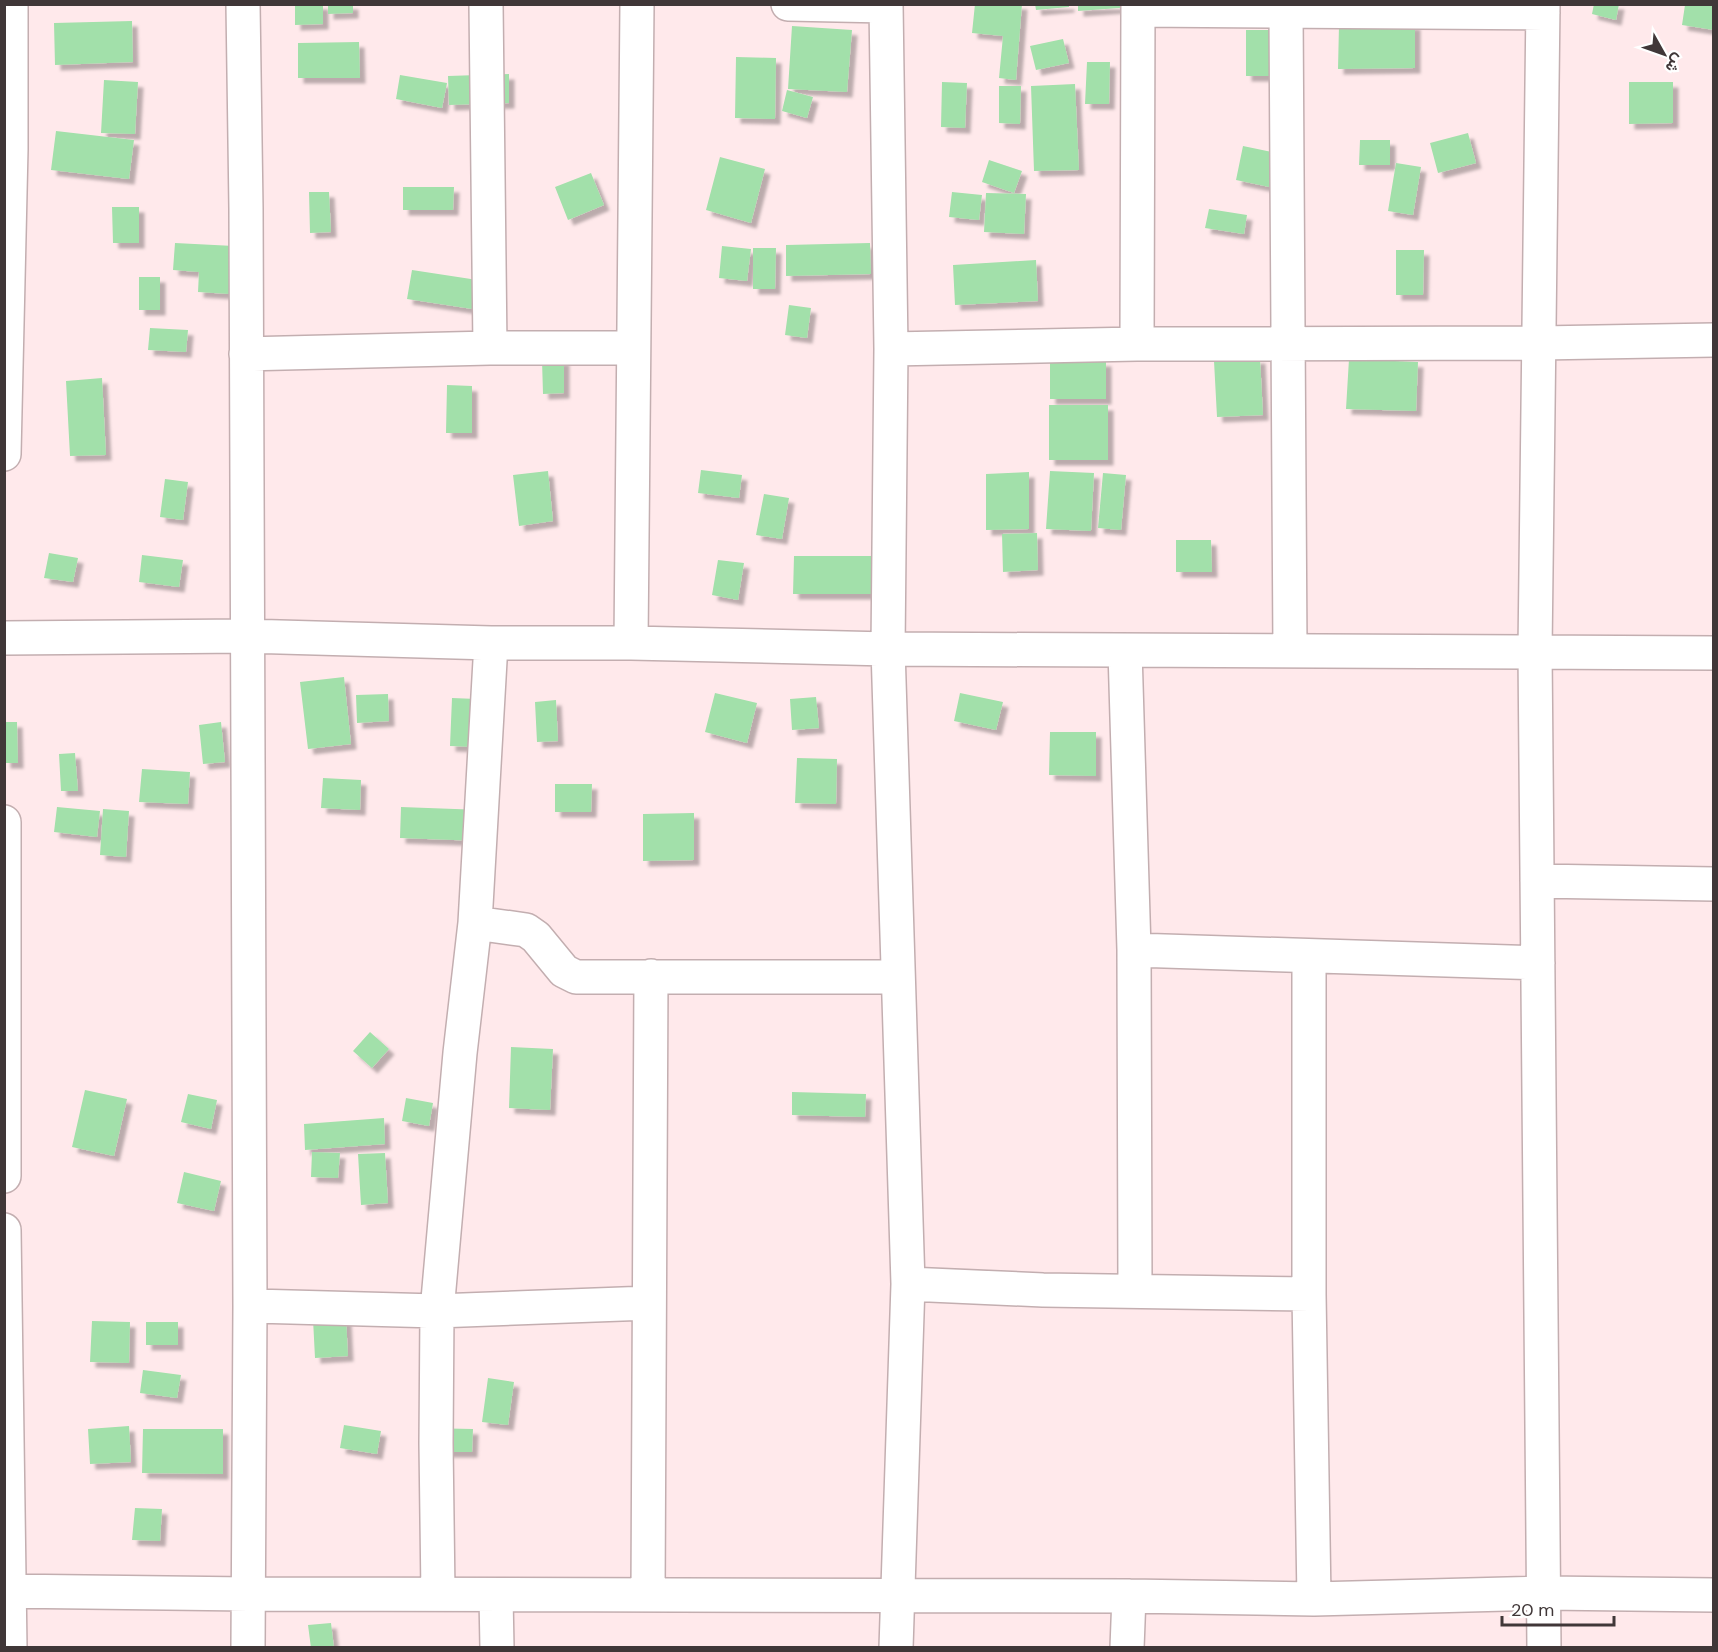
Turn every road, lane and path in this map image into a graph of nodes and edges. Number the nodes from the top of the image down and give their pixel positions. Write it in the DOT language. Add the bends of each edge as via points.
graph roads {
  1 [pos="11,4"];
  2 [pos="243,4"];
  3 [pos="486,4"];
  4 [pos="637,4"];
  5 [pos="788,4"];
  6 [pos="886,5"];
  7 [pos="1138,7"];
  8 [pos="1543,9"];
  9 [pos="1286,11"];
  10 [pos="1713,340"];
  11 [pos="1287,343"];
  12 [pos="1540,343"];
  13 [pos="1137,344"];
  14 [pos="6,347"];
  15 [pos="490,348"];
  16 [pos="633,348"];
  17 [pos="891,349"];
  18 [pos="246,354"];
  19 [pos="4,454"];
  20 [pos="247,636"];
  21 [pos="4,638"];
  22 [pos="491,643"];
  23 [pos="631,643"];
  24 [pos="888,649"];
  25 [pos="1125,651"];
  26 [pos="1290,651"];
  27 [pos="1535,651"];
  28 [pos="1713,653"];
  29 [pos="4,822"];
  30 [pos="1538,881"];
  31 [pos="1713,884"];
  32 [pos="475,923"];
  33 [pos="1134,950"];
  34 [pos="1309,957"];
  35 [pos="1538,963"];
  36 [pos="651,976"];
  37 [pos="898,977"];
  38 [pos="4,1176"];
  39 [pos="4,1230"];
  40 [pos="908,1284"];
  41 [pos="1135,1290"];
  42 [pos="1310,1294"];
  43 [pos="650,1303"];
  44 [pos="250,1306"];
  45 [pos="437,1311"];
  46 [pos="7,1591"];
  47 [pos="1545,1593"];
  48 [pos="248,1594"];
  49 [pos="438,1594"];
  50 [pos="648,1595"];
  51 [pos="1713,1595"];
  52 [pos="496,1596"];
  53 [pos="897,1596"];
  54 [pos="1129,1596"];
  55 [pos="1314,1599"];
  56 [pos="10,1647"];
  57 [pos="248,1647"];
  58 [pos="497,1647"];
  59 [pos="896,1647"];
  60 [pos="1127,1647"];
  61 [pos="1544,1647"];
  1 -- 14 [label="street"];
  2 -- 18 [label="street"];
  3 -- 15 [label="street"];
  4 -- 16 [label="street"];
  5 -- 6 [label="street"];
  6 -- 17 [label="street"];
  7 -- 9 [label="street"];
  7 -- 13 [label="street"];
  8 -- 9 [label="street"];
  8 -- 12 [label="street"];
  9 -- 11 [label="street"];
  10 -- 12 [label="street"];
  11 -- 12 [label="street"];
  11 -- 13 [label="street"];
  11 -- 26 [label="street"];
  12 -- 27 [label="street"];
  13 -- 17 [label="street"];
  14 -- 19 [label="street"];
  15 -- 16 [label="street"];
  15 -- 18 [label="street"];
  16 -- 23 [label="street"];
  17 -- 24 [label="street"];
  18 -- 20 [label="street"];
  20 -- 21 [label="street"];
  20 -- 22 [label="street"];
  20 -- 44 [label="street"];
  22 -- 23 [label="street"];
  22 -- 32 [label="street"];
  23 -- 24 [label="street"];
  24 -- 25 [label="street"];
  24 -- 37 [label="street"];
  25 -- 26 [label="street"];
  25 -- 33 [label="street"];
  26 -- 27 [label="street"];
  27 -- 28 [label="street"];
  27 -- 30 [label="street"];
  29 -- 38 [label="street"];
  30 -- 31 [label="street"];
  30 -- 35 [label="street"];
  32 -- 36 [label="street" via="526,930 564,971 576,977"];
  32 -- 45 [label="street"];
  33 -- 34 [label="street"];
  33 -- 41 [label="street"];
  34 -- 35 [label="street"];
  34 -- 42 [label="street"];
  35 -- 47 [label="street"];
  36 -- 37 [label="street"];
  36 -- 43 [label="street"];
  37 -- 40 [label="street"];
  39 -- 46 [label="street"];
  40 -- 41 [label="street"];
  40 -- 53 [label="street"];
  41 -- 42 [label="street"];
  42 -- 55 [label="street"];
  43 -- 45 [label="street"];
  43 -- 50 [label="street"];
  44 -- 45 [label="street"];
  44 -- 48 [label="street"];
  45 -- 49 [label="street"];
  46 -- 48 [label="street"];
  46 -- 56 [label="street"];
  47 -- 51 [label="street"];
  47 -- 55 [label="street"];
  47 -- 61 [label="street"];
  48 -- 49 [label="street"];
  48 -- 57 [label="street"];
  49 -- 52 [label="street"];
  50 -- 52 [label="street"];
  50 -- 53 [label="street"];
  52 -- 58 [label="street"];
  53 -- 54 [label="street"];
  53 -- 59 [label="street"];
  54 -- 55 [label="street"];
  54 -- 60 [label="street"];
}
